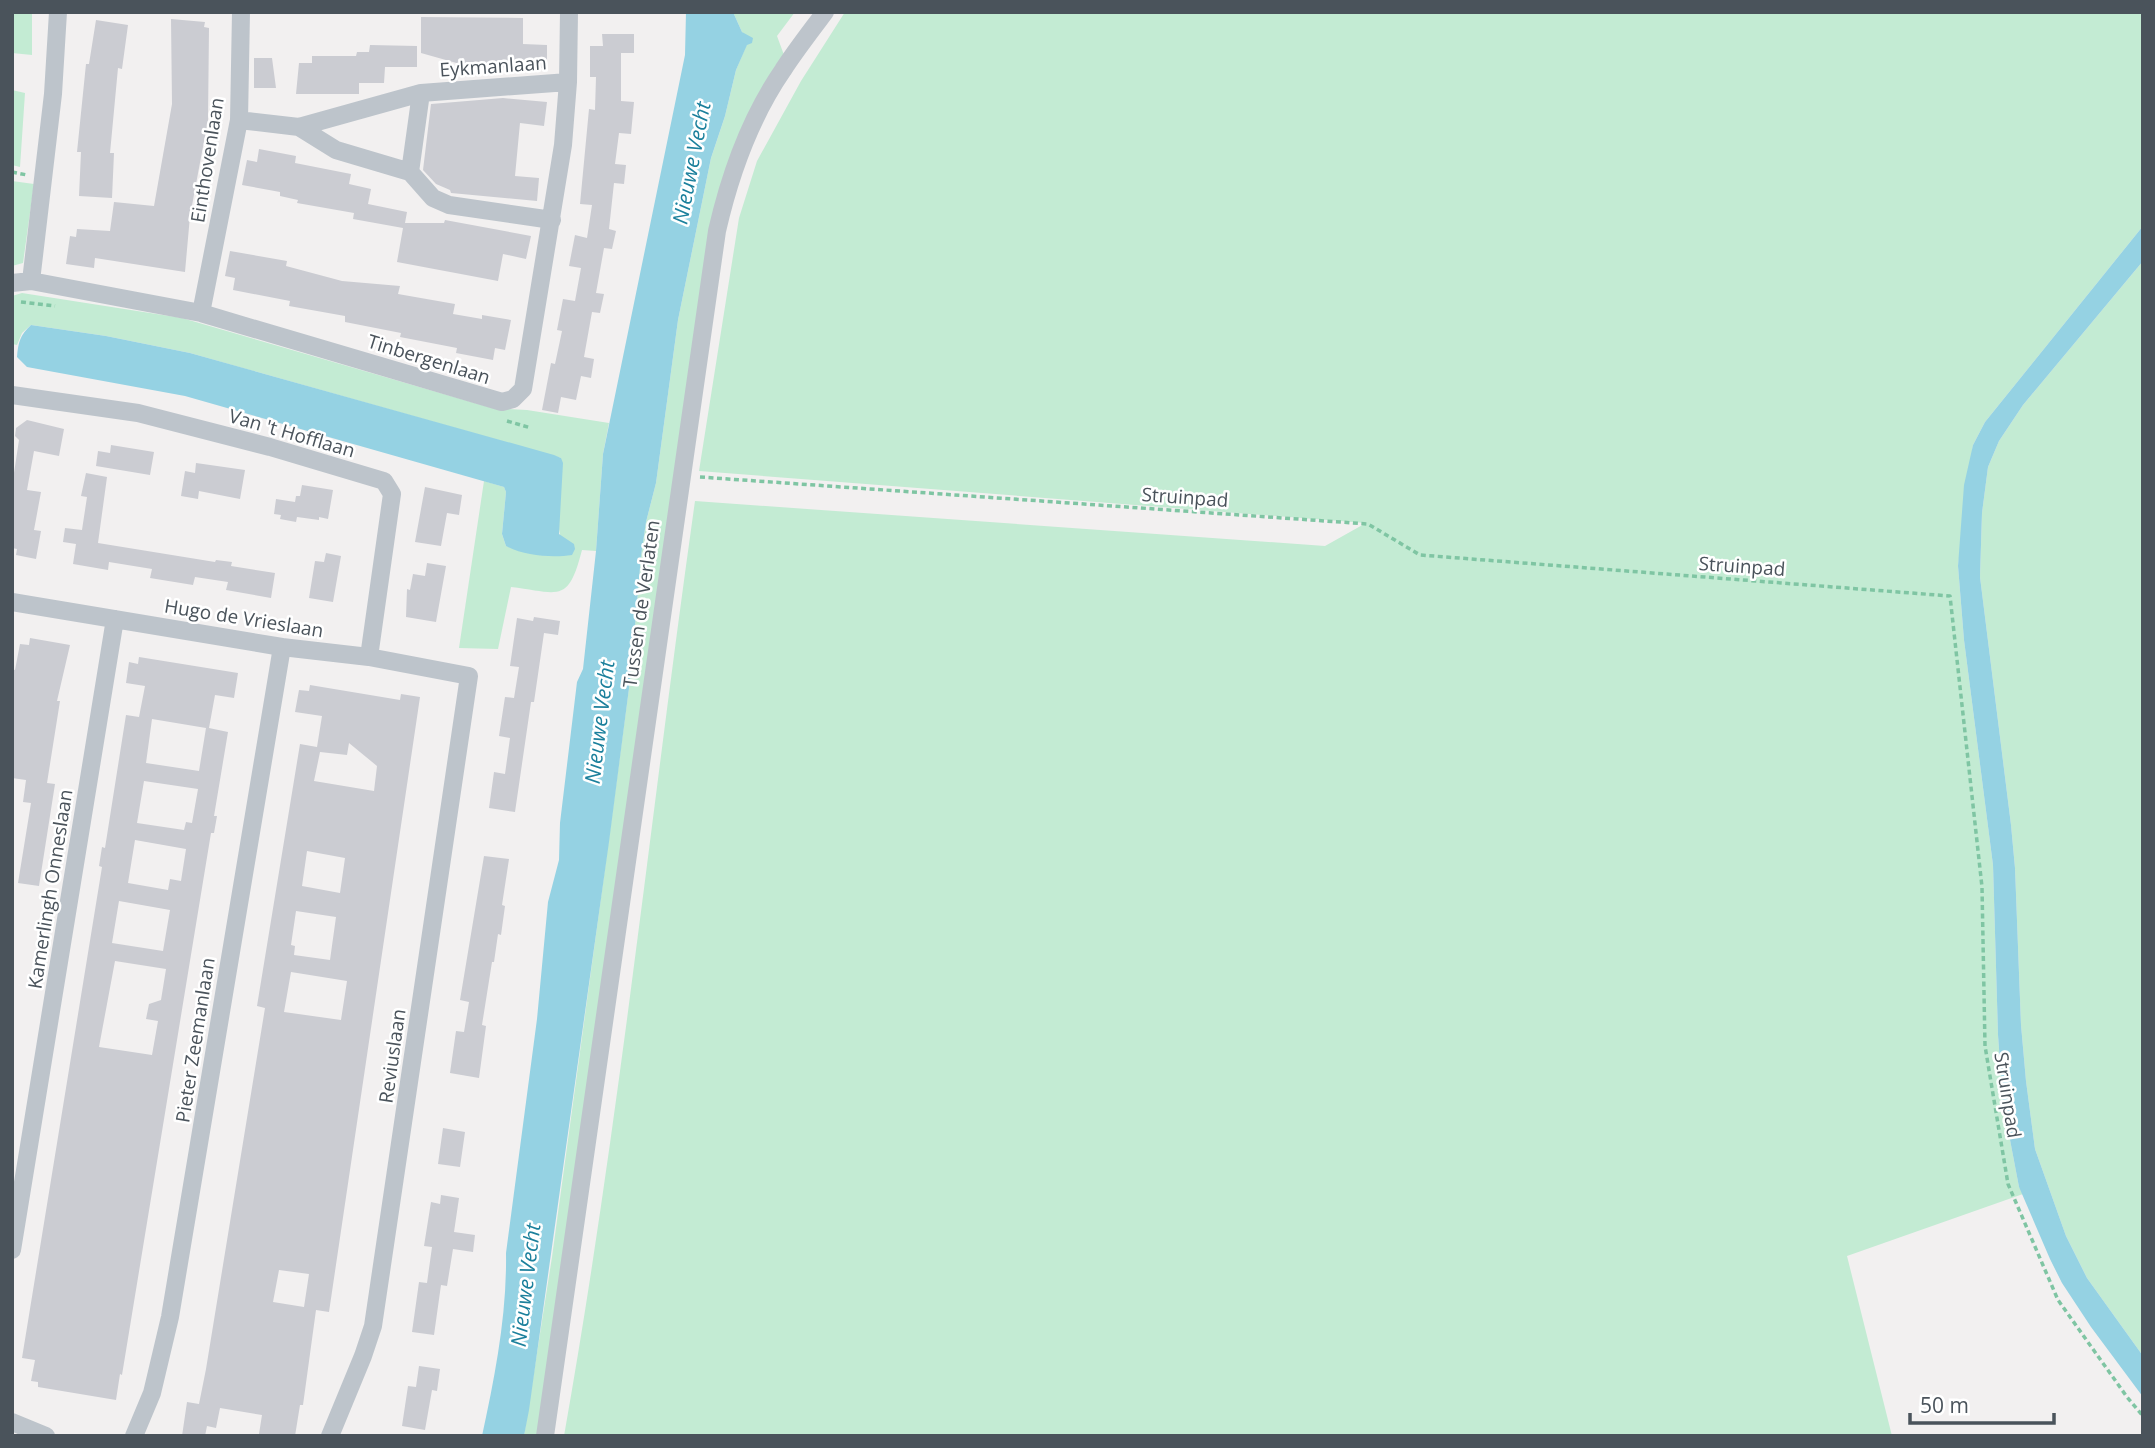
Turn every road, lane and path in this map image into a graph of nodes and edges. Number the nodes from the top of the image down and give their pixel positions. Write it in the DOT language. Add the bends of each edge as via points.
graph roads {
  1 [pos="58,12"];
  2 [pos="241,12"];
  3 [pos="569,12"];
  4 [pos="825,12"];
  5 [pos="568,82"];
  6 [pos="421,93"];
  7 [pos="239,120"];
  8 [pos="299,127"];
  9 [pos="410,172"];
  10 [pos="552,220"];
  11 [pos="31,281"];
  12 [pos="12,282"];
  13 [pos="12,301"];
  14 [pos="61,307"];
  15 [pos="201,313"];
  16 [pos="12,395"];
  17 [pos="505,420"];
  18 [pos="531,428"];
  19 [pos="681,476"];
  20 [pos="12,602"];
  21 [pos="116,619"];
  22 [pos="282,647"];
  23 [pos="369,657"];
  24 [pos="469,676"];
  25 [pos="12,1250"];
  26 [pos="2143,1416"];
  27 [pos="12,1422"];
  28 [pos="46,1436"];
  29 [pos="134,1436"];
  30 [pos="330,1436"];
  31 [pos="545,1436"];
  1 -- 11 [label="street"];
  2 -- 7 [label="street, Einthovenlaan"];
  3 -- 5 [label="street, Tinbergenlaan"];
  4 -- 19 [label="street, Tussen de Verlaten" via="771,88 730,180 712,256"];
  5 -- 6 [label="street, Eykmanlaan"];
  5 -- 10 [label="street, Tinbergenlaan"];
  6 -- 8 [label="street, Eykmanlaan"];
  6 -- 9 [label="street, Eykmanlaan"];
  7 -- 8 [label="street, Eykmanlaan"];
  7 -- 15 [label="street, Einthovenlaan"];
  8 -- 9 [label="street, Eykmanlaan" via="336,150"];
  9 -- 10 [label="street" via="433,198 449,205"];
  10 -- 15 [label="street, Tinbergenlaan" via="523,389 502,402"];
  11 -- 12 [label="street, Tinbergenlaan"];
  11 -- 15 [label="street, Tinbergenlaan"];
  13 -- 14 [label="path"];
  16 -- 23 [label="street, Van 't Hofflaan" via="138,413 384,481 392,494"];
  17 -- 18 [label="path"];
  19 -- 26 [label="path, Struinpad" via="1368,524 1420,555 1950,596 1982,887 1985,1046 2008,1184 2058,1300"];
  19 -- 31 [label="street, Tussen de Verlaten"];
  20 -- 21 [label="street, Hugo de Vrieslaan"];
  21 -- 22 [label="street, Hugo de Vrieslaan"];
  21 -- 25 [label="street, Kamerlingh Onneslaan"];
  22 -- 23 [label="street, Hugo de Vrieslaan"];
  22 -- 29 [label="street, Pieter Zeemanlaan" via="170,1317 152,1393"];
  23 -- 24 [label="street, Hugo de Vrieslaan"];
  24 -- 30 [label="street, Reviuslaan" via="373,1326"];
  27 -- 28 [label="street"];
}
